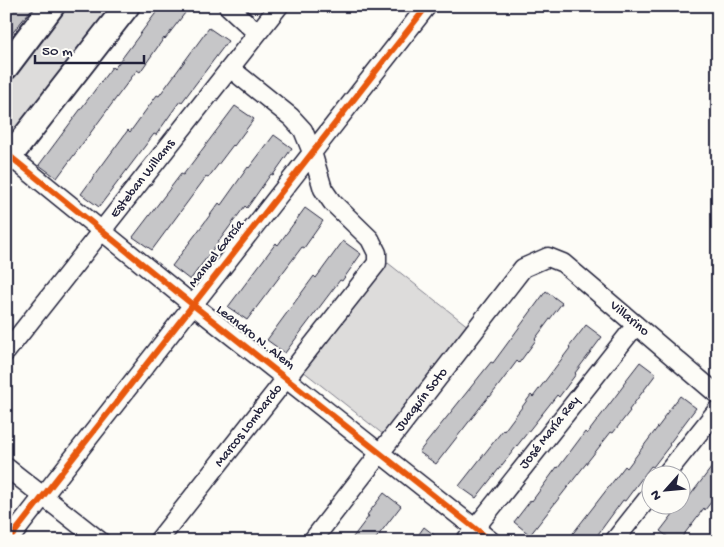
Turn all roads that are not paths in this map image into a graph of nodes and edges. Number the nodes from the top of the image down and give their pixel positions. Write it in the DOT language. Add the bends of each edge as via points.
graph roads {
  1 [pos="52,6"];
  2 [pos="127,6"];
  3 [pos="228,6"];
  4 [pos="279,6"];
  5 [pos="427,6"];
  6 [pos="257,33"];
  7 [pos="6,67"];
  8 [pos="230,68"];
  9 [pos="312,152"];
  10 [pos="8,156"];
  11 [pos="102,231"];
  12 [pos="535,262"];
  13 [pos="193,304"];
  14 [pos="636,325"];
  15 [pos="6,352"];
  16 [pos="286,378"];
  17 [pos="718,395"];
  18 [pos="718,409"];
  19 [pos="381,453"];
  20 [pos="674,464"];
  21 [pos="6,467"];
  22 [pos="43,496"];
  23 [pos="642,506"];
  24 [pos="470,534"];
  25 [pos="8,541"];
  26 [pos="100,541"];
  27 [pos="158,541"];
  28 [pos="312,541"];
  29 [pos="491,541"];
  30 [pos="614,541"];
  1 -- 7 [label="street"];
  2 -- 10 [label="street"];
  3 -- 6 [label="street"];
  4 -- 6 [label="street, Esteban Willams"];
  5 -- 9 [label="street, Manuel García"];
  6 -- 8 [label="street, Esteban Willams"];
  8 -- 9 [label="street" via="292,117 303,130"];
  8 -- 11 [label="street, Esteban Willams"];
  9 -- 13 [label="street, Manuel García"];
  9 -- 16 [label="street, Marcos Lombardo" via="323,189 370,239 377,253 376,263"];
  10 -- 11 [label="street, Leandro N. Alem"];
  11 -- 13 [label="street, Leandro N. Alem"];
  11 -- 15 [label="street, Esteban Willams"];
  12 -- 14 [label="street, Villarino" via="548,257 562,263"];
  12 -- 19 [label="street, Juaquín Soto" via="523,268"];
  13 -- 16 [label="street, Leandro N. Alem"];
  13 -- 22 [label="street, Manuel García"];
  14 -- 17 [label="street, Villarino"];
  14 -- 24 [label="street, José María Rey"];
  16 -- 19 [label="street, Leandro N. Alem"];
  16 -- 27 [label="street, Marcos Lombardo"];
  18 -- 20 [label="street"];
  19 -- 24 [label="street, Leandro N. Alem"];
  19 -- 28 [label="street, Juaquín Soto"];
  21 -- 22 [label="street"];
  22 -- 25 [label="street, Manuel García"];
  22 -- 26 [label="street"];
  23 -- 30 [label="street"];
  24 -- 29 [label="street, Leandro N. Alem"];
}
